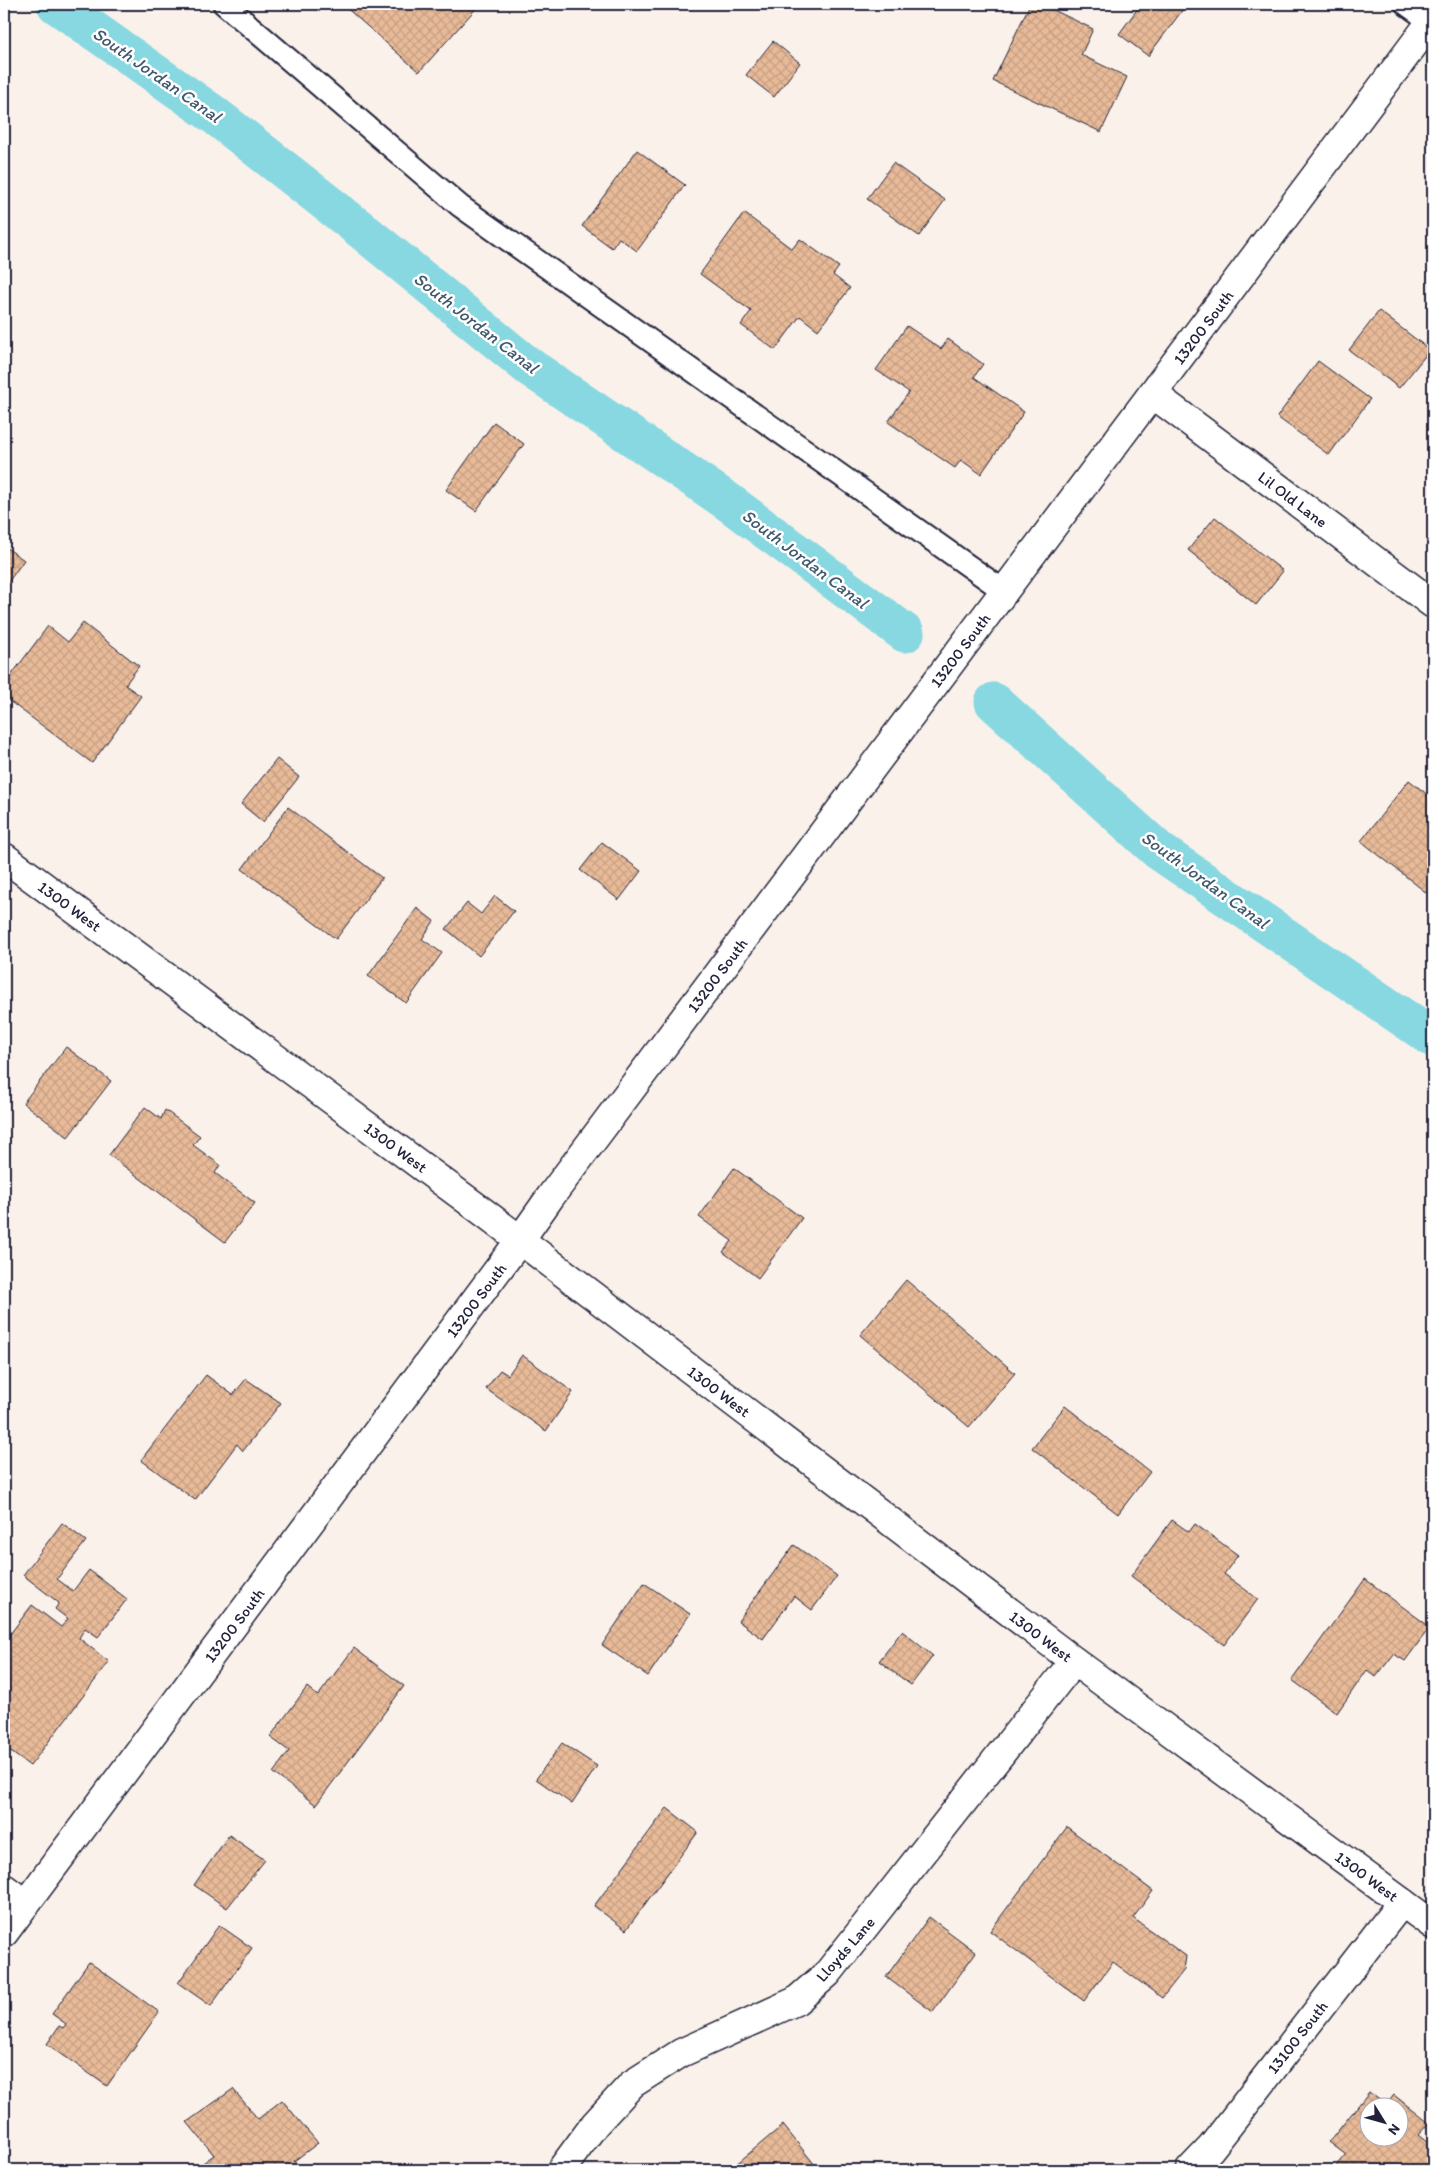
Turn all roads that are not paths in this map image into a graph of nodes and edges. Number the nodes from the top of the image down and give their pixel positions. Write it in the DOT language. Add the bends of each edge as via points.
graph roads {
  1 [pos="224,4"];
  2 [pos="1406,4"];
  3 [pos="1432,20"];
  4 [pos="1152,394"];
  5 [pos="1004,592"];
  6 [pos="1433,604"];
  7 [pos="4,857"];
  8 [pos="520,1240"];
  9 [pos="1074,1661"];
  10 [pos="4,1888"];
  11 [pos="1402,1902"];
  12 [pos="26,1904"];
  13 [pos="1433,1926"];
  14 [pos="4,1933"];
  15 [pos="561,2170"];
  16 [pos="1190,2170"];
  1 -- 5 [label="lane" via="460,206"];
  2 -- 3 [label="lane"];
  3 -- 4 [label="street, 13200 South"];
  4 -- 5 [label="street, 13200 South"];
  4 -- 6 [label="street, Lil Old Lane"];
  5 -- 8 [label="street, 13200 South"];
  7 -- 8 [label="street, 1300 West"];
  8 -- 9 [label="street, 1300 West"];
  8 -- 12 [label="street, 13200 South"];
  9 -- 11 [label="street, 1300 West"];
  9 -- 15 [label="street, Lloyds Lane" via="828,1973 796,2001 680,2053 632,2084 595,2124"];
  10 -- 12 [label="street"];
  11 -- 13 [label="street, 1300 West"];
  11 -- 16 [label="street, 13100 South" via="1211,2148"];
  12 -- 14 [label="street, 13200 South"];
}
